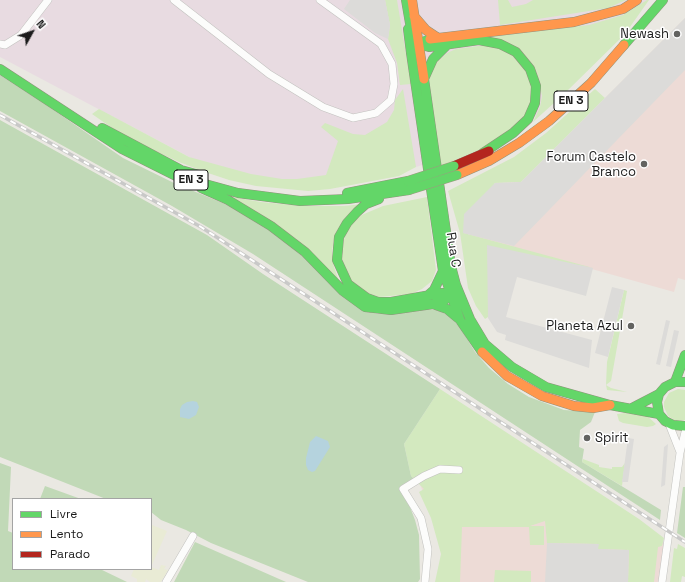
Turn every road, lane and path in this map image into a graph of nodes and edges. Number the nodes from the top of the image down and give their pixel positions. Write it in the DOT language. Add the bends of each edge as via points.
graph roads {
  1 [pos="48,0"];
  2 [pos="174,0"];
  3 [pos="320,0"];
  4 [pos="404,0"];
  5 [pos="412,0"];
  6 [pos="637,0"];
  7 [pos="654,0"];
  8 [pos="663,0"];
  9 [pos="414,16"];
  10 [pos="438,38"];
  11 [pos="0,44"];
  12 [pos="418,44"];
  13 [pos="446,46"];
  14 [pos="411,53"];
  15 [pos="0,68"];
  16 [pos="424,79"];
  17 [pos="483,153"];
  18 [pos="455,170"];
  19 [pos="176,176"];
  20 [pos="394,193"];
  21 [pos="443,271"];
  22 [pos="456,285"];
  23 [pos="451,295"];
  24 [pos="426,297"];
  25 [pos="433,304"];
  26 [pos="460,320"];
  27 [pos="485,344"];
  28 [pos="685,355"];
  29 [pos="675,382"];
  30 [pos="685,382"];
  31 [pos="659,394"];
  32 [pos="610,405"];
  33 [pos="632,408"];
  34 [pos="659,414"];
  35 [pos="668,424"];
  36 [pos="685,426"];
  37 [pos="685,432"];
  38 [pos="680,453"];
  39 [pos="459,470"];
  40 [pos="193,536"];
  41 [pos="423,580"];
  42 [pos="166,582"];
  43 [pos="662,582"];
  1 -- 11 [label="street" via="21,35 5,45"];
  2 -- 3 [label="street" via="269,74 323,107 353,118 376,113 391,100 394,84 392,64 381,44"];
  4 -- 12 [label="main road" via="412,35"];
  4 -- 14 [label="main road, Rua C"];
  5 -- 9 [label="main road, Rua C"];
  6 -- 10 [label="main road" via="623,9 574,22"];
  7 -- 17 [label="main road, EN 3" via="588,79 545,118 513,139"];
  8 -- 18 [label="main road, EN 3" via="591,83 549,121 495,158"];
  9 -- 10 [label="main road" via="426,30"];
  9 -- 12 [label="main road, Rua C"];
  10 -- 12 [label="main road"];
  12 -- 13 [label="main road" via="429,47"];
  12 -- 14 [label="main road"];
  12 -- 16 [label="main road, Rua C"];
  13 -- 16 [label="main road" via="433,59"];
  13 -- 17 [label="main road" via="479,40 500,44 516,52 530,69 534,80 535,103 528,119 513,133"];
  14 -- 21 [label="main road, Rua C"];
  15 -- 18 [label="main road, EN 3, bridge" via="126,142 182,170 238,187 299,195 338,194"];
  15 -- 19 [label="main road, EN 3" via="122,148"];
  16 -- 22 [label="main road, Rua C" via="451,266"];
  17 -- 18 [label="main road, EN 3"];
  18 -- 20 [label="main road, EN 3, bridge" via="409,190"];
  19 -- 20 [label="main road, EN 3" via="238,193 300,201 348,199"];
  19 -- 25 [label="main road" via="228,200 271,226 305,252 343,291 365,307 392,310"];
  20 -- 24 [label="main road" via="366,204 347,223 339,236 337,260 348,284 367,298 390,302"];
  21 -- 23 [label="main road, Rua C"];
  21 -- 24 [label="main road" via="434,290"];
  22 -- 23 [label="main road"];
  22 -- 27 [label="main road, Rua C" via="470,319"];
  23 -- 24 [label="main road" via="442,293"];
  23 -- 25 [label="main road"];
  23 -- 26 [label="main road, Rua C"];
  23 -- 27 [label="main road" via="460,306 467,322"];
  25 -- 26 [label="main road" via="447,309"];
  26 -- 32 [label="main road, Rua C" via="480,350 507,376 535,392 574,406 593,408"];
  27 -- 32 [label="main road, Rua C" via="512,367 546,387"];
  28 -- 29 [label="main road"];
  29 -- 30 [label="main road"];
  29 -- 31 [label="main road" via="665,386"];
  31 -- 33 [label="main road"];
  31 -- 34 [label="main road"];
  32 -- 33 [label="main road, Rua C"];
  33 -- 34 [label="main road, Rua C"];
  34 -- 35 [label="main road"];
  35 -- 36 [label="main road"];
  35 -- 38 [label="street"];
  37 -- 38 [label="street"];
  38 -- 43 [label="street"];
  39 -- 41 [label="street" via="440,469 403,489 421,518 428,549"];
  40 -- 42 [label="street"];
}
